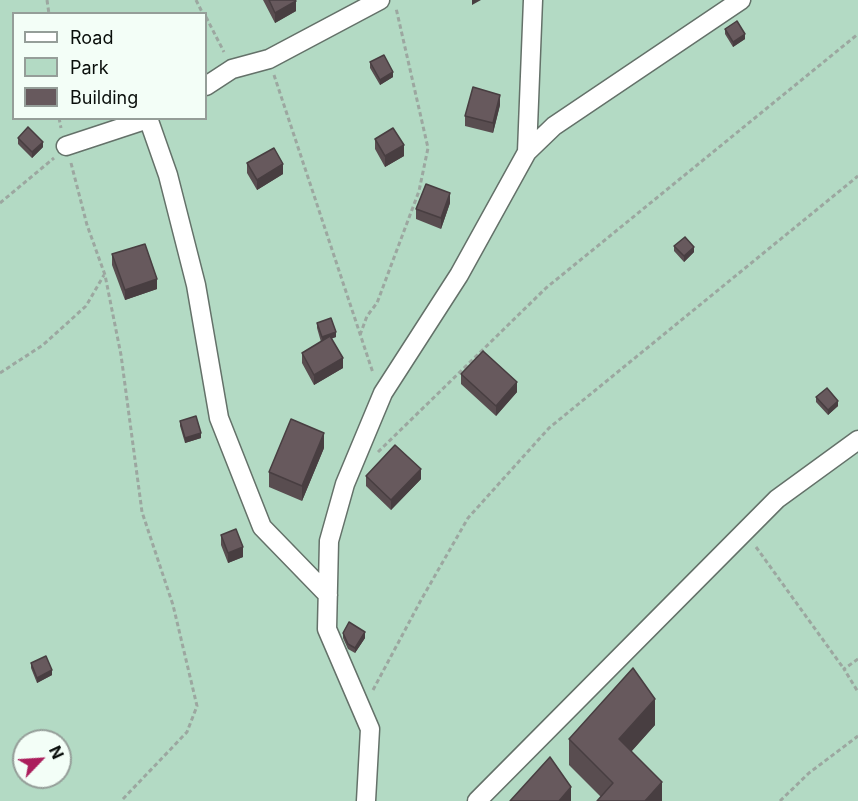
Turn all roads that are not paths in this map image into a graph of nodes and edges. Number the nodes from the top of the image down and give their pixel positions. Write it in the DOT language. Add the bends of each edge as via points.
graph roads {
  1 [pos="380,0"];
  2 [pos="533,0"];
  3 [pos="741,0"];
  4 [pos="207,85"];
  5 [pos="145,120"];
  6 [pos="148,120"];
  7 [pos="66,146"];
  8 [pos="527,152"];
  9 [pos="858,440"];
  10 [pos="328,595"];
  11 [pos="366,801"];
  12 [pos="477,801"];
  1 -- 4 [label="street" via="268,59 232,69"];
  2 -- 8 [label="street"];
  3 -- 8 [label="street" via="554,126"];
  5 -- 7 [label="street"];
  6 -- 10 [label="street" via="168,175 196,285 219,418 262,527"];
  8 -- 10 [label="street" via="459,275 384,393 345,484 329,541"];
  9 -- 12 [label="street" via="777,499"];
  10 -- 11 [label="street" via="327,628 370,729"];
}
